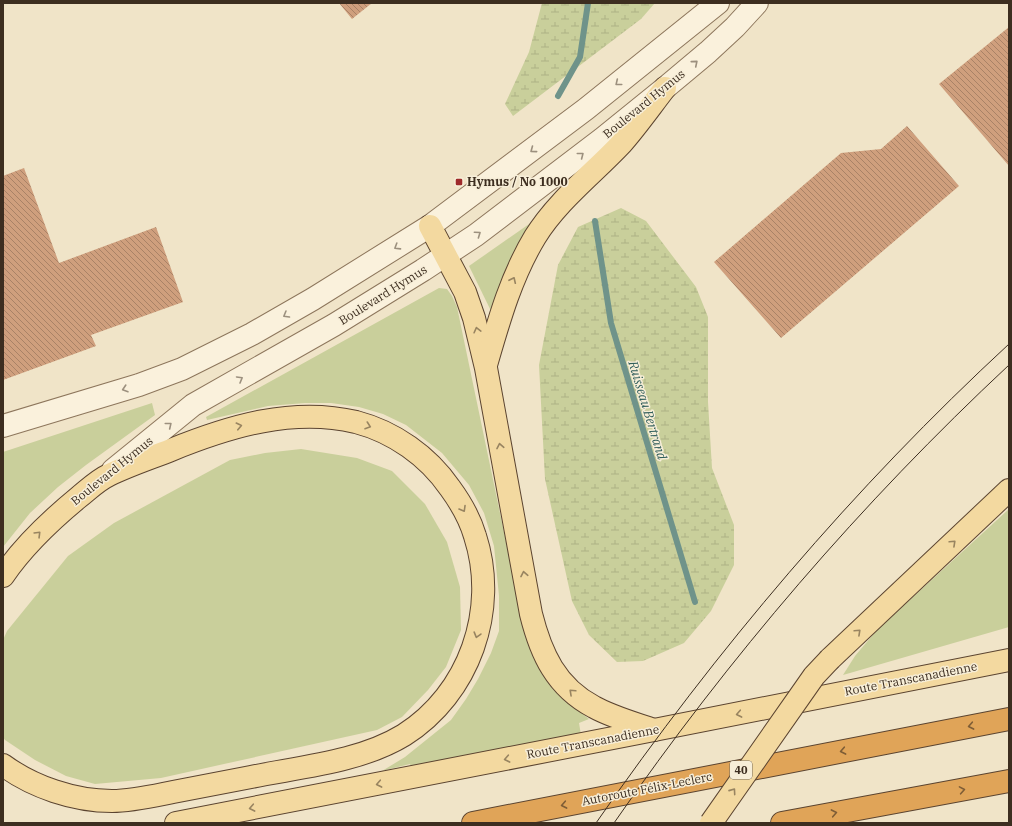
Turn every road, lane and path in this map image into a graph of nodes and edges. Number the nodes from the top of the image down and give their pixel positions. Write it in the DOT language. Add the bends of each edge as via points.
graph roads {
  1 [pos="718,3"];
  2 [pos="757,3"];
  3 [pos="665,88"];
  4 [pos="430,226"];
  5 [pos="445,255"];
  6 [pos="486,368"];
  7 [pos="3,426"];
  8 [pos="106,476"];
  9 [pos="1009,490"];
  10 [pos="3,576"];
  11 [pos="1009,660"];
  12 [pos="1009,719"];
  13 [pos="654,730"];
  14 [pos="3,765"];
  15 [pos="1009,781"];
  16 [pos="176,823"];
  17 [pos="473,823"];
  18 [pos="711,823"];
  19 [pos="782,823"];
  1 -- 4 [label="street, one-way" via="586,109"];
  3 -- 2 [label="street, Boulevard Hymus, one-way" via="735,27"];
  5 -- 3 [label="street, Boulevard Hymus, one-way" via="504,214"];
  6 -- 3 [label="main road, one-way" via="510,287 535,237 559,205 623,142"];
  4 -- 5 [label="main road"];
  4 -- 7 [label="street, one-way" via="313,299 182,369 139,385"];
  6 -- 5 [label="main road, one-way" via="470,303"];
  8 -- 5 [label="street, Boulevard Hymus, one-way" via="193,405 334,325"];
  13 -- 6 [label="main road, one-way" via="604,712 580,699 556,674 545,658 531,614"];
  10 -- 8 [label="main road, Boulevard Hymus, one-way" via="41,531"];
  8 -- 14 [label="main road, one-way" via="202,437 291,417 355,422 383,432 406,445 434,467 448,484 467,516 476,539 483,577 482,614 476,641 456,683 432,712 399,738 351,757 114,801 54,791 24,778"];
  18 -- 9 [label="main road, one-way, bridge" via="814,676"];
  11 -- 13 [label="main road, Route Transcanadienne, one-way"];
  12 -- 17 [label="highway, Autoroute Félix-Leclerc / 40, one-way"];
  13 -- 16 [label="main road, Route Transcanadienne, one-way"];
  19 -- 15 [label="highway, one-way"];
}
